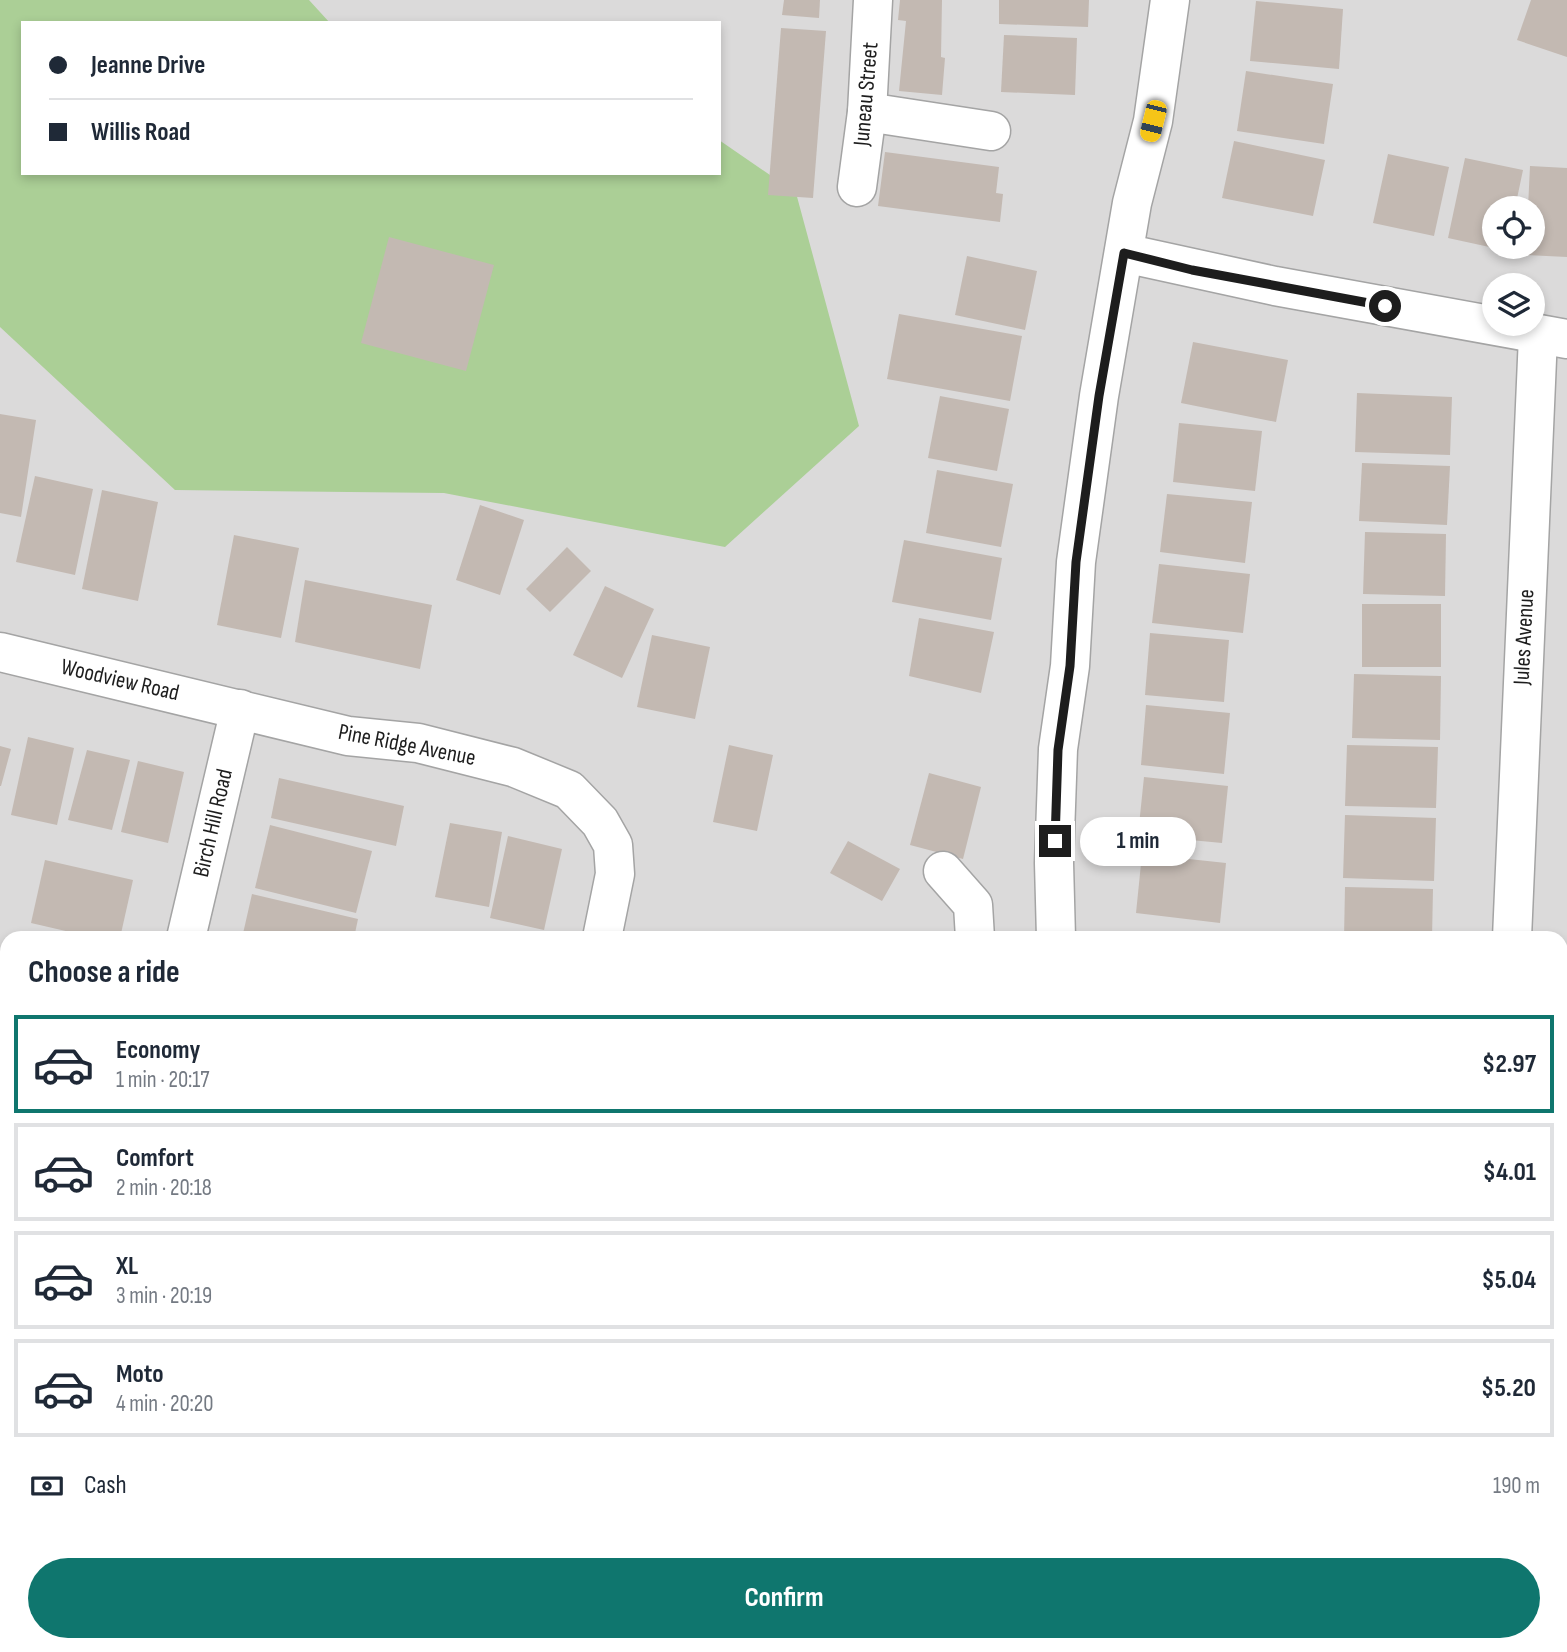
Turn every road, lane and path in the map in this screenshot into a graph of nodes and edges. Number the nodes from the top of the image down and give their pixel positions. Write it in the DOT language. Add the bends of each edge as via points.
graph roads {
  1 [pos="873,0"];
  2 [pos="1170,0"];
  3 [pos="867,112"];
  4 [pos="991,131"];
  5 [pos="856,187"];
  6 [pos="1124,253"];
  7 [pos="1553,337"];
  8 [pos="0,652"];
  9 [pos="240,709"];
  10 [pos="943,871"];
  11 [pos="188,931"];
  12 [pos="603,931"];
  13 [pos="975,931"];
  14 [pos="1056,931"];
  15 [pos="1512,931"];
  1 -- 3 [label="street, Juneau Street"];
  2 -- 6 [label="street" via="1153,121"];
  3 -- 4 [label="street"];
  3 -- 5 [label="street, Juneau Street"];
  6 -- 7 [label="street" via="1192,270"];
  6 -- 14 [label="street" via="1076,562 1070,666 1058,750"];
  7 -- 15 [label="street, Jules Avenue"];
  8 -- 9 [label="street, Woodview Road"];
  9 -- 11 [label="street, Birch Hill Road"];
  9 -- 12 [label="street, Pine Ridge Avenue" via="348,736 418,743 513,767 569,790 600,822 613,845 615,874"];
  10 -- 13 [label="street" via="973,905"];
}
